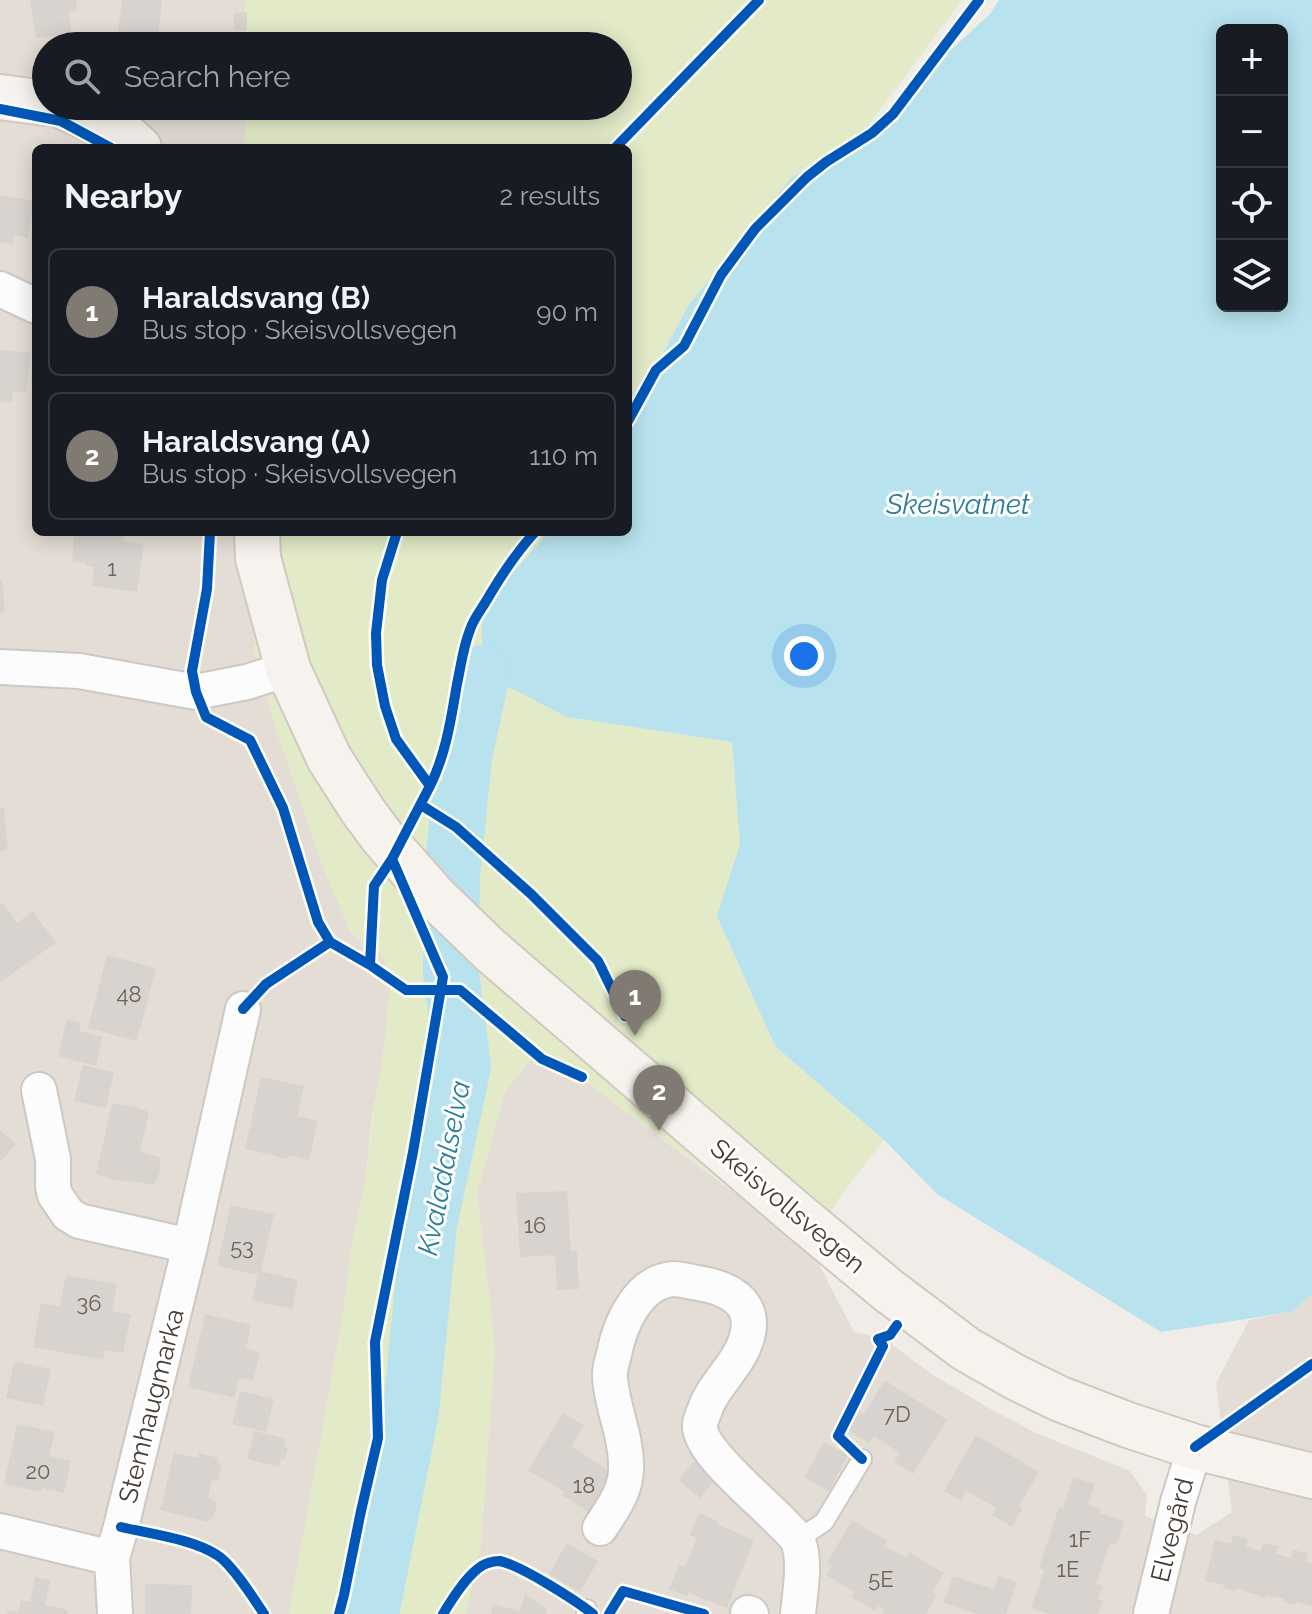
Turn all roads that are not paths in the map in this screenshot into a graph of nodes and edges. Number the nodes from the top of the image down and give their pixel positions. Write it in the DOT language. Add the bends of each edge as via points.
graph roads {
  1 [pos="0,97"];
  2 [pos="32,101"];
  3 [pos="93,120"];
  4 [pos="134,144"];
  5 [pos="0,289"];
  6 [pos="32,304"];
  7 [pos="257,536"];
  8 [pos="0,667"];
  9 [pos="288,669"];
  10 [pos="243,1009"];
  11 [pos="39,1090"];
  12 [pos="190,1246"];
  13 [pos="1195,1447"];
  14 [pos="862,1459"];
  15 [pos="1312,1476"];
  16 [pos="600,1528"];
  17 [pos="0,1531"];
  18 [pos="797,1540"];
  19 [pos="112,1558"];
  20 [pos="115,1614"];
  21 [pos="798,1614"];
  22 [pos="1151,1614"];
  1 -- 2 [label="main road"];
  3 -- 4 [label="main road"];
  5 -- 6 [label="street"];
  7 -- 9 [label="main road, Skeisvollsvegen" via="258,558"];
  8 -- 9 [label="street" via="79,671 196,692"];
  9 -- 13 [label="main road, Skeisvollsvegen" via="329,758 383,838 435,897 794,1212 966,1349 1060,1399"];
  10 -- 12 [label="street, Stemhaugmarka"];
  11 -- 12 [label="street" via="53,1187 68,1214"];
  12 -- 19 [label="street, Stemhaugmarka"];
  13 -- 15 [label="main road, Skeisvollsvegen"];
  13 -- 22 [label="street, Elvegård"];
  14 -- 18 [label="lane" via="824,1522"];
  16 -- 18 [label="street" via="623,1491 626,1467 609,1376 617,1338 645,1292 656,1282 675,1279 711,1285 746,1306 750,1323 743,1348 709,1400 699,1426 705,1444 725,1468"];
  17 -- 19 [label="street"];
  18 -- 21 [label="street" via="802,1570"];
  19 -- 20 [label="street, Stemhaugmarka"];
}
